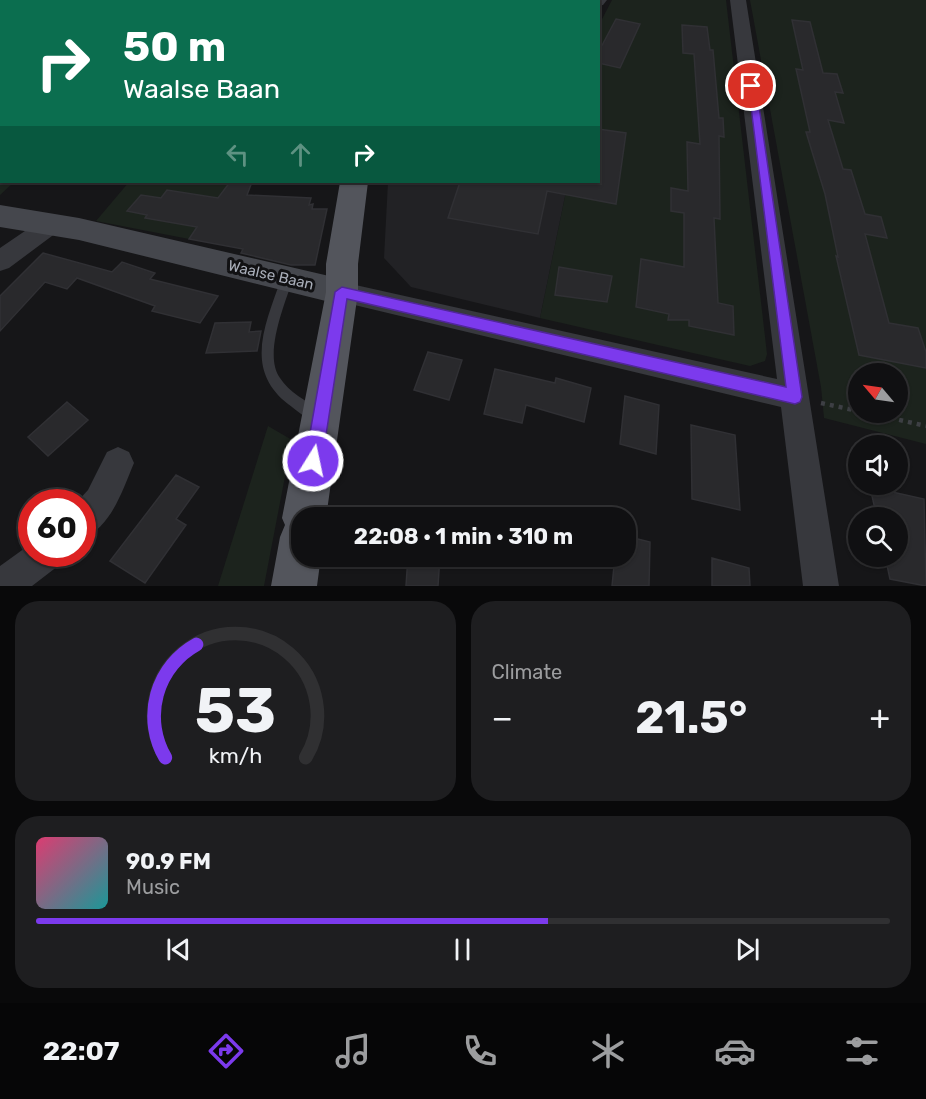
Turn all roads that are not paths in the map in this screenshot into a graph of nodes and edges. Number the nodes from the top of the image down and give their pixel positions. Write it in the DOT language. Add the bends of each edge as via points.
graph roads {
  1 [pos="738,0"];
  2 [pos="354,183"];
  3 [pos="2,221"];
  4 [pos="52,224"];
  5 [pos="0,261"];
  6 [pos="287,279"];
  7 [pos="342,292"];
  8 [pos="795,397"];
  9 [pos="321,419"];
  10 [pos="118,463"];
  11 [pos="96,506"];
  12 [pos="306,507"];
  13 [pos="28,567"];
  14 [pos="297,567"];
  15 [pos="2,586"];
  16 [pos="294,586"];
  17 [pos="820,586"];
  1 -- 8 [label="street"];
  2 -- 7 [label="main road" via="342,264"];
  3 -- 4 [label="street, Waalse Baan"];
  4 -- 5 [label="street"];
  4 -- 6 [label="street, Waalse Baan"];
  6 -- 7 [label="street, Waalse Baan"];
  6 -- 9 [label="lane" via="268,345 268,373 287,395"];
  7 -- 8 [label="street, Waalse Baan"];
  7 -- 9 [label="main road"];
  8 -- 17 [label="street"];
  9 -- 12 [label="main road"];
  10 -- 11 [label="street"];
  13 -- 15 [label="street"];
  14 -- 16 [label="main road"];
}
